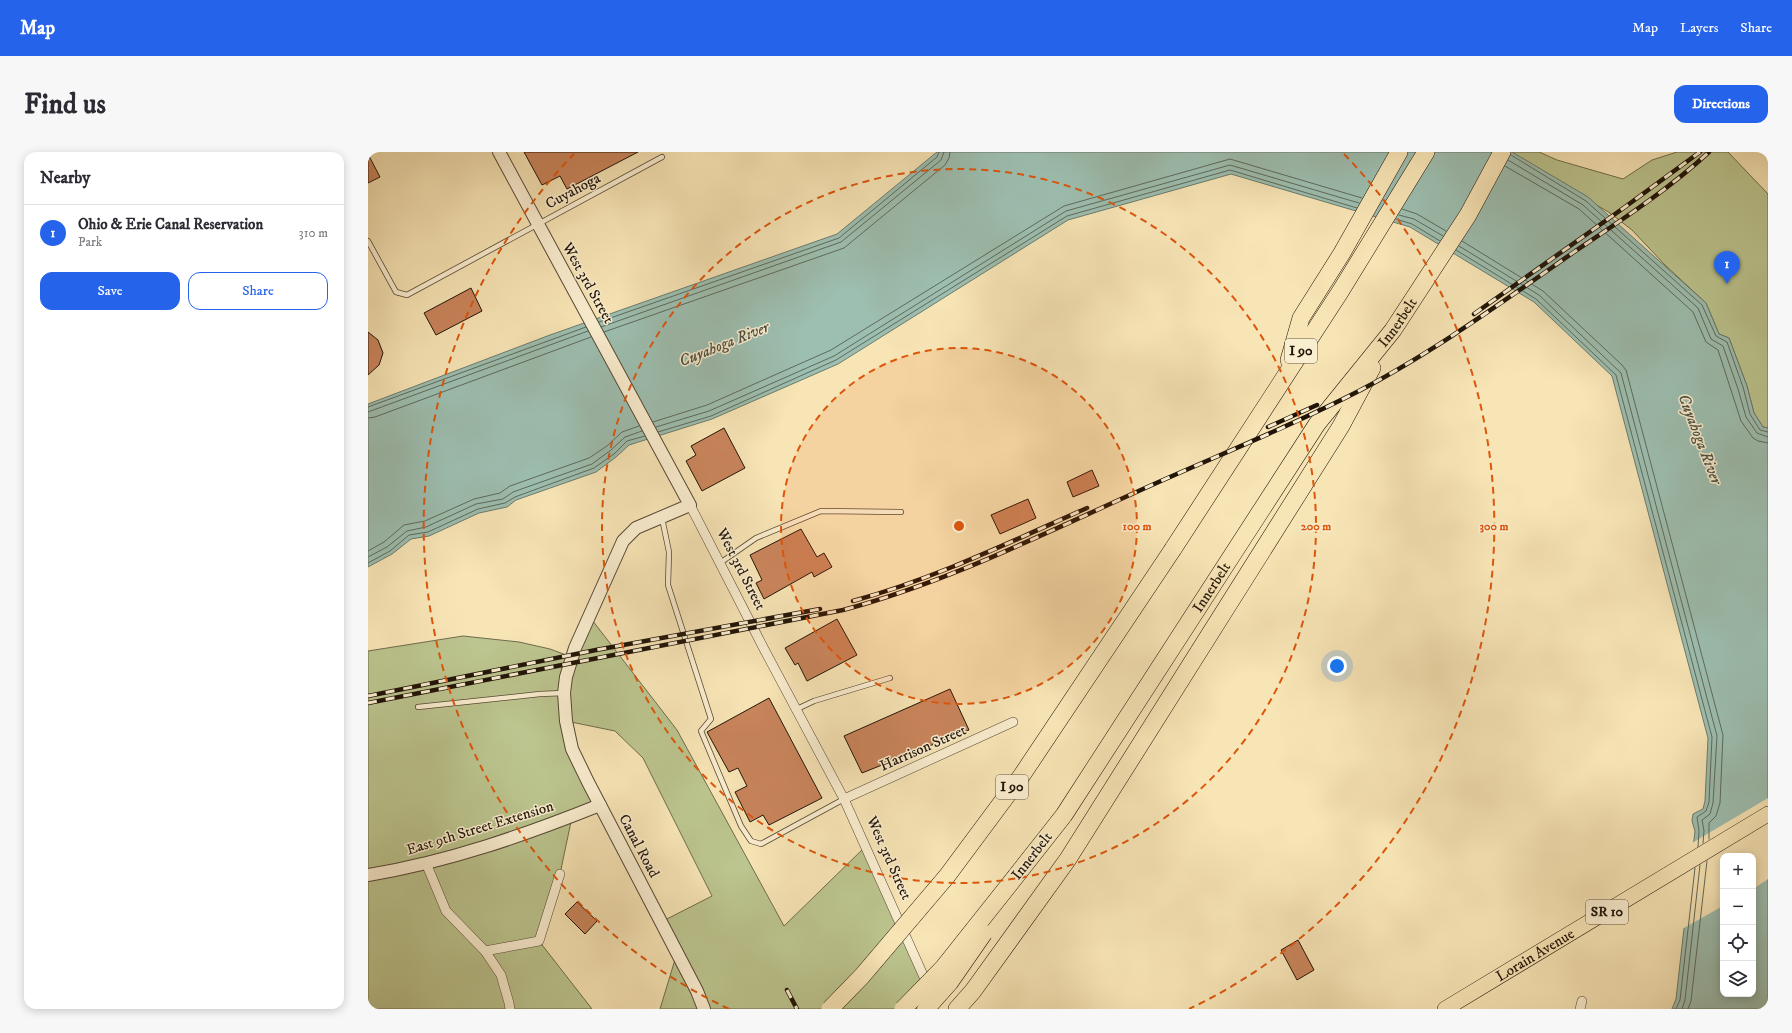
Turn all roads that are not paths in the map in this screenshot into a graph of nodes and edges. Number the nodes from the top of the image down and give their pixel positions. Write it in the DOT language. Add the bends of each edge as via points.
graph roads {
  1 [pos="499,152"];
  2 [pos="1399,152"];
  3 [pos="1426,152"];
  4 [pos="1502,152"];
  5 [pos="662,157"];
  6 [pos="537,224"];
  7 [pos="368,241"];
  8 [pos="1393,330"];
  9 [pos="1284,377"];
  10 [pos="690,505"];
  11 [pos="901,512"];
  12 [pos="662,516"];
  13 [pos="720,563"];
  14 [pos="890,678"];
  15 [pos="564,693"];
  16 [pos="418,707"];
  17 [pos="797,709"];
  18 [pos="1013,722"];
  19 [pos="844,799"];
  20 [pos="600,806"];
  21 [pos="1768,814"];
  22 [pos="426,863"];
  23 [pos="560,874"];
  24 [pos="368,875"];
  25 [pos="1016,876"];
  26 [pos="485,951"];
  27 [pos="510,1009"];
  28 [pos="704,1009"];
  29 [pos="830,1009"];
  30 [pos="903,1009"];
  31 [pos="926,1009"];
  32 [pos="938,1009"];
  33 [pos="957,1009"];
  34 [pos="1445,1009"];
  1 -- 6 [label="street, West 3rd Street"];
  2 -- 9 [label="highway" via="1302,318"];
  3 -- 9 [label="highway, I 90"];
  4 -- 8 [label="highway, Innerbelt" via="1468,215"];
  5 -- 6 [label="lane, Cuyahoga"];
  6 -- 7 [label="lane, Cuyahoga" via="407,296 396,292"];
  6 -- 10 [label="street, West 3rd Street"];
  8 -- 25 [label="highway, Innerbelt" via="1317,424 1064,814"];
  8 -- 33 [label="highway" via="1341,426 1068,859 973,991"];
  9 -- 29 [label="highway, I 90, bridge" via="1022,775 947,876 867,970"];
  10 -- 12 [label="street, Canal Road"];
  10 -- 13 [label="street, West 3rd Street"];
  11 -- 13 [label="lane" via="821,511 756,538"];
  12 -- 15 [label="street, Canal Road" via="636,528 623,541 581,633 569,667"];
  12 -- 19 [label="lane" via="669,552 668,585 711,719 701,731 741,826 750,841 761,844"];
  13 -- 17 [label="street, West 3rd Street"];
  14 -- 17 [label="lane" via="814,701"];
  15 -- 16 [label="lane"];
  15 -- 20 [label="street, Canal Road" via="572,749"];
  17 -- 19 [label="street, West 3rd Street"];
  18 -- 19 [label="street, Harrison Street"];
  19 -- 32 [label="street, West 3rd Street"];
  20 -- 22 [label="street, East 9th Street Extension" via="484,847"];
  20 -- 28 [label="street, Canal Road"];
  21 -- 34 [label="main road, Lorain Avenue / SR 10"];
  22 -- 24 [label="street, East 9th Street Extension"];
  22 -- 26 [label="street" via="446,911"];
  23 -- 26 [label="street" via="539,941"];
  25 -- 30 [label="highway, Innerbelt, bridge" via="943,968"];
  25 -- 31 [label="highway, bridge" via="988,927 950,982"];
  26 -- 27 [label="street" via="501,975"];
}
